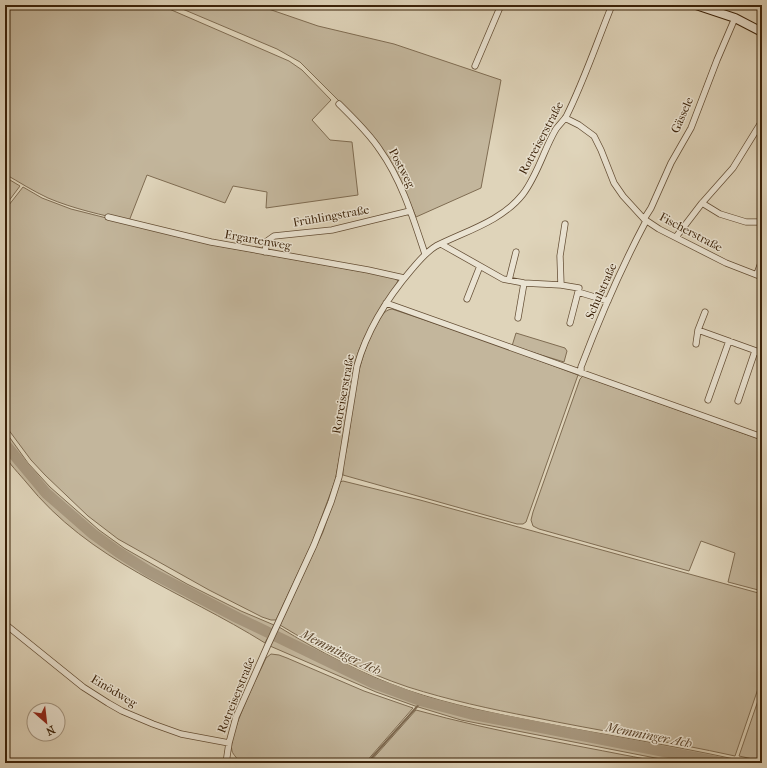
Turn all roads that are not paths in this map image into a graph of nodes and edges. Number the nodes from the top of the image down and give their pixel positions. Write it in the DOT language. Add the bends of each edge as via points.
graph roads {
  1 [pos="501,5"];
  2 [pos="612,5"];
  3 [pos="696,5"];
  4 [pos="735,18"];
  5 [pos="762,32"];
  6 [pos="475,66"];
  7 [pos="339,104"];
  8 [pos="565,118"];
  9 [pos="762,121"];
  10 [pos="702,203"];
  11 [pos="410,211"];
  12 [pos="108,218"];
  13 [pos="645,220"];
  14 [pos="762,222"];
  15 [pos="565,224"];
  16 [pos="676,237"];
  17 [pos="442,244"];
  18 [pos="265,252"];
  19 [pos="516,252"];
  20 [pos="425,254"];
  21 [pos="762,260"];
  22 [pos="480,266"];
  23 [pos="759,275"];
  24 [pos="404,278"];
  25 [pos="509,280"];
  26 [pos="524,283"];
  27 [pos="561,285"];
  28 [pos="578,292"];
  29 [pos="467,299"];
  30 [pos="608,301"];
  31 [pos="386,303"];
  32 [pos="706,312"];
  33 [pos="518,318"];
  34 [pos="570,323"];
  35 [pos="698,330"];
  36 [pos="729,341"];
  37 [pos="696,344"];
  38 [pos="755,351"];
  39 [pos="762,354"];
  40 [pos="581,373"];
  41 [pos="708,400"];
  42 [pos="738,401"];
  43 [pos="762,438"];
  44 [pos="5,624"];
  45 [pos="229,743"];
  46 [pos="226,763"];
  1 -- 6 [label="street"];
  2 -- 8 [label="street, Rotreiserstraße"];
  3 -- 4 [label="street"];
  4 -- 5 [label="street"];
  4 -- 13 [label="street, Gässele" via="691,128 671,163"];
  7 -- 11 [label="street, Postweg" via="380,149 399,183"];
  8 -- 13 [label="street, Fischerstraße" via="594,136 614,183"];
  8 -- 17 [label="street, Rotreiserstraße" via="556,129 524,193 504,212"];
  9 -- 10 [label="street" via="733,168"];
  10 -- 14 [label="street" via="720,214 746,222"];
  10 -- 16 [label="street"];
  11 -- 18 [label="street, Frühlingstraße" via="332,230 274,236 267,241"];
  11 -- 20 [label="street, Postweg"];
  12 -- 18 [label="street, Ergartenweg" via="199,240"];
  13 -- 16 [label="street, Fischerstraße"];
  13 -- 30 [label="street, Schulstraße"];
  15 -- 27 [label="street" via="560,256"];
  16 -- 23 [label="street, Fischerstraße" via="726,263"];
  17 -- 20 [label="street, Rotreiserstraße"];
  17 -- 22 [label="street"];
  18 -- 24 [label="street, Ergartenweg"];
  19 -- 25 [label="street"];
  20 -- 24 [label="street, Rotreiserstraße"];
  21 -- 23 [label="street"];
  22 -- 25 [label="street"];
  22 -- 29 [label="street"];
  24 -- 31 [label="street, Rotreiserstraße"];
  25 -- 26 [label="street"];
  26 -- 27 [label="street"];
  26 -- 33 [label="street"];
  27 -- 28 [label="street" via="579,288"];
  28 -- 30 [label="street"];
  28 -- 34 [label="street"];
  30 -- 40 [label="street, Schulstraße" via="581,367"];
  31 -- 40 [label="street"];
  31 -- 45 [label="street, Rotreiserstraße" via="358,361 339,477 331,502 236,717"];
  32 -- 35 [label="street"];
  35 -- 36 [label="street"];
  35 -- 37 [label="street"];
  36 -- 38 [label="street"];
  36 -- 41 [label="street"];
  38 -- 39 [label="street"];
  38 -- 42 [label="street"];
  40 -- 43 [label="street"];
  44 -- 45 [label="street, Einödweg" via="83,687 122,711 181,734"];
  45 -- 46 [label="street, Rotreiserstraße"];
}
